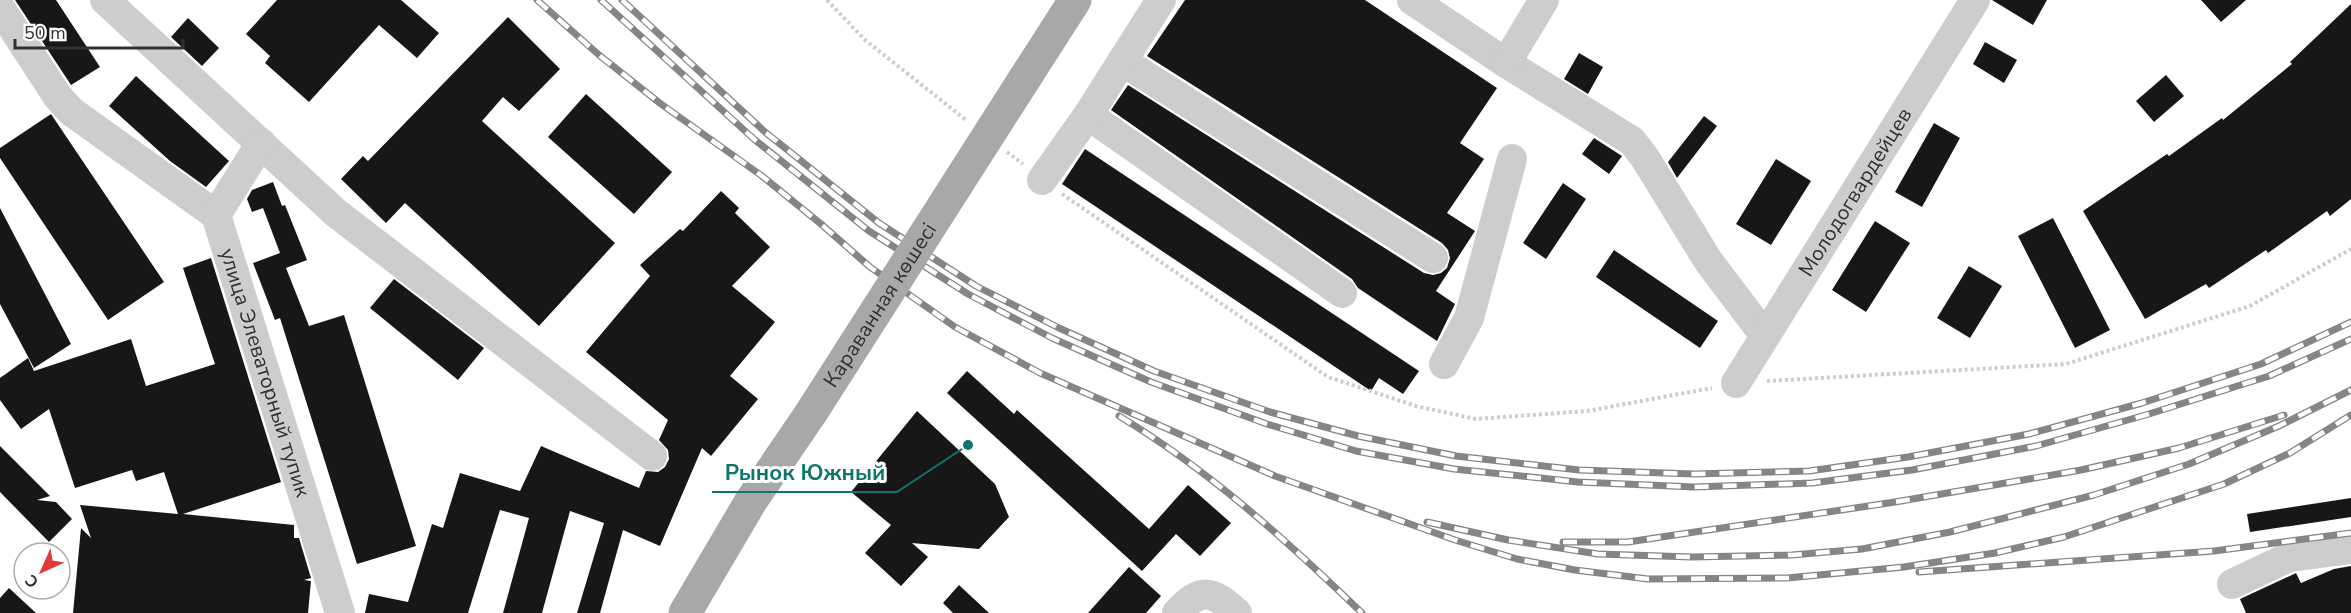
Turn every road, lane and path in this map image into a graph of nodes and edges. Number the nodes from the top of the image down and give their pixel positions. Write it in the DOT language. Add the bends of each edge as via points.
graph roads {
  1 [pos="105,0"];
  2 [pos="827,0"];
  3 [pos="1075,0"];
  4 [pos="1161,0"];
  5 [pos="1412,0"];
  6 [pos="1544,0"];
  7 [pos="1976,0"];
  8 [pos="0,8"];
  9 [pos="1122,61"];
  10 [pos="1506,63"];
  11 [pos="1088,115"];
  12 [pos="968,121"];
  13 [pos="261,143"];
  14 [pos="1005,150"];
  15 [pos="1512,159"];
  16 [pos="1042,180"];
  17 [pos="216,215"];
  18 [pos="2351,249"];
  19 [pos="1433,258"];
  20 [pos="1342,293"];
  21 [pos="1765,336"];
  22 [pos="1444,364"];
  23 [pos="1736,383"];
  24 [pos="652,456"];
  25 [pos="2351,549"];
  26 [pos="2232,584"];
  27 [pos="340,613"];
  28 [pos="685,613"];
  29 [pos="1177,613"];
  30 [pos="1237,613"];
  1 -- 13 [label="street"];
  2 -- 12 [label="path" via="865,40"];
  3 -- 28 [label="main road, Караванная көшесі, bridge" via="752,501"];
  4 -- 9 [label="street"];
  5 -- 10 [label="street"];
  6 -- 10 [label="street"];
  7 -- 21 [label="street, Молодогвардейцев"];
  8 -- 17 [label="street" via="72,112"];
  9 -- 11 [label="street"];
  9 -- 19 [label="street"];
  10 -- 21 [label="street" via="1632,141 1709,262"];
  11 -- 16 [label="street"];
  11 -- 20 [label="street"];
  13 -- 17 [label="street"];
  13 -- 24 [label="street" via="336,213"];
  14 -- 16 [label="path"];
  15 -- 22 [label="street" via="1469,318"];
  16 -- 23 [label="path" via="1328,377 1416,406 1476,419 1565,413"];
  17 -- 27 [label="street, улица Элеваторный тупик"];
  18 -- 23 [label="path" via="2250,306 2066,364"];
  21 -- 23 [label="street, Молодогвардейцев"];
  25 -- 26 [label="street" via="2289,557"];
  29 -- 30 [label="street" via="1202,594 1213,595"];
}
